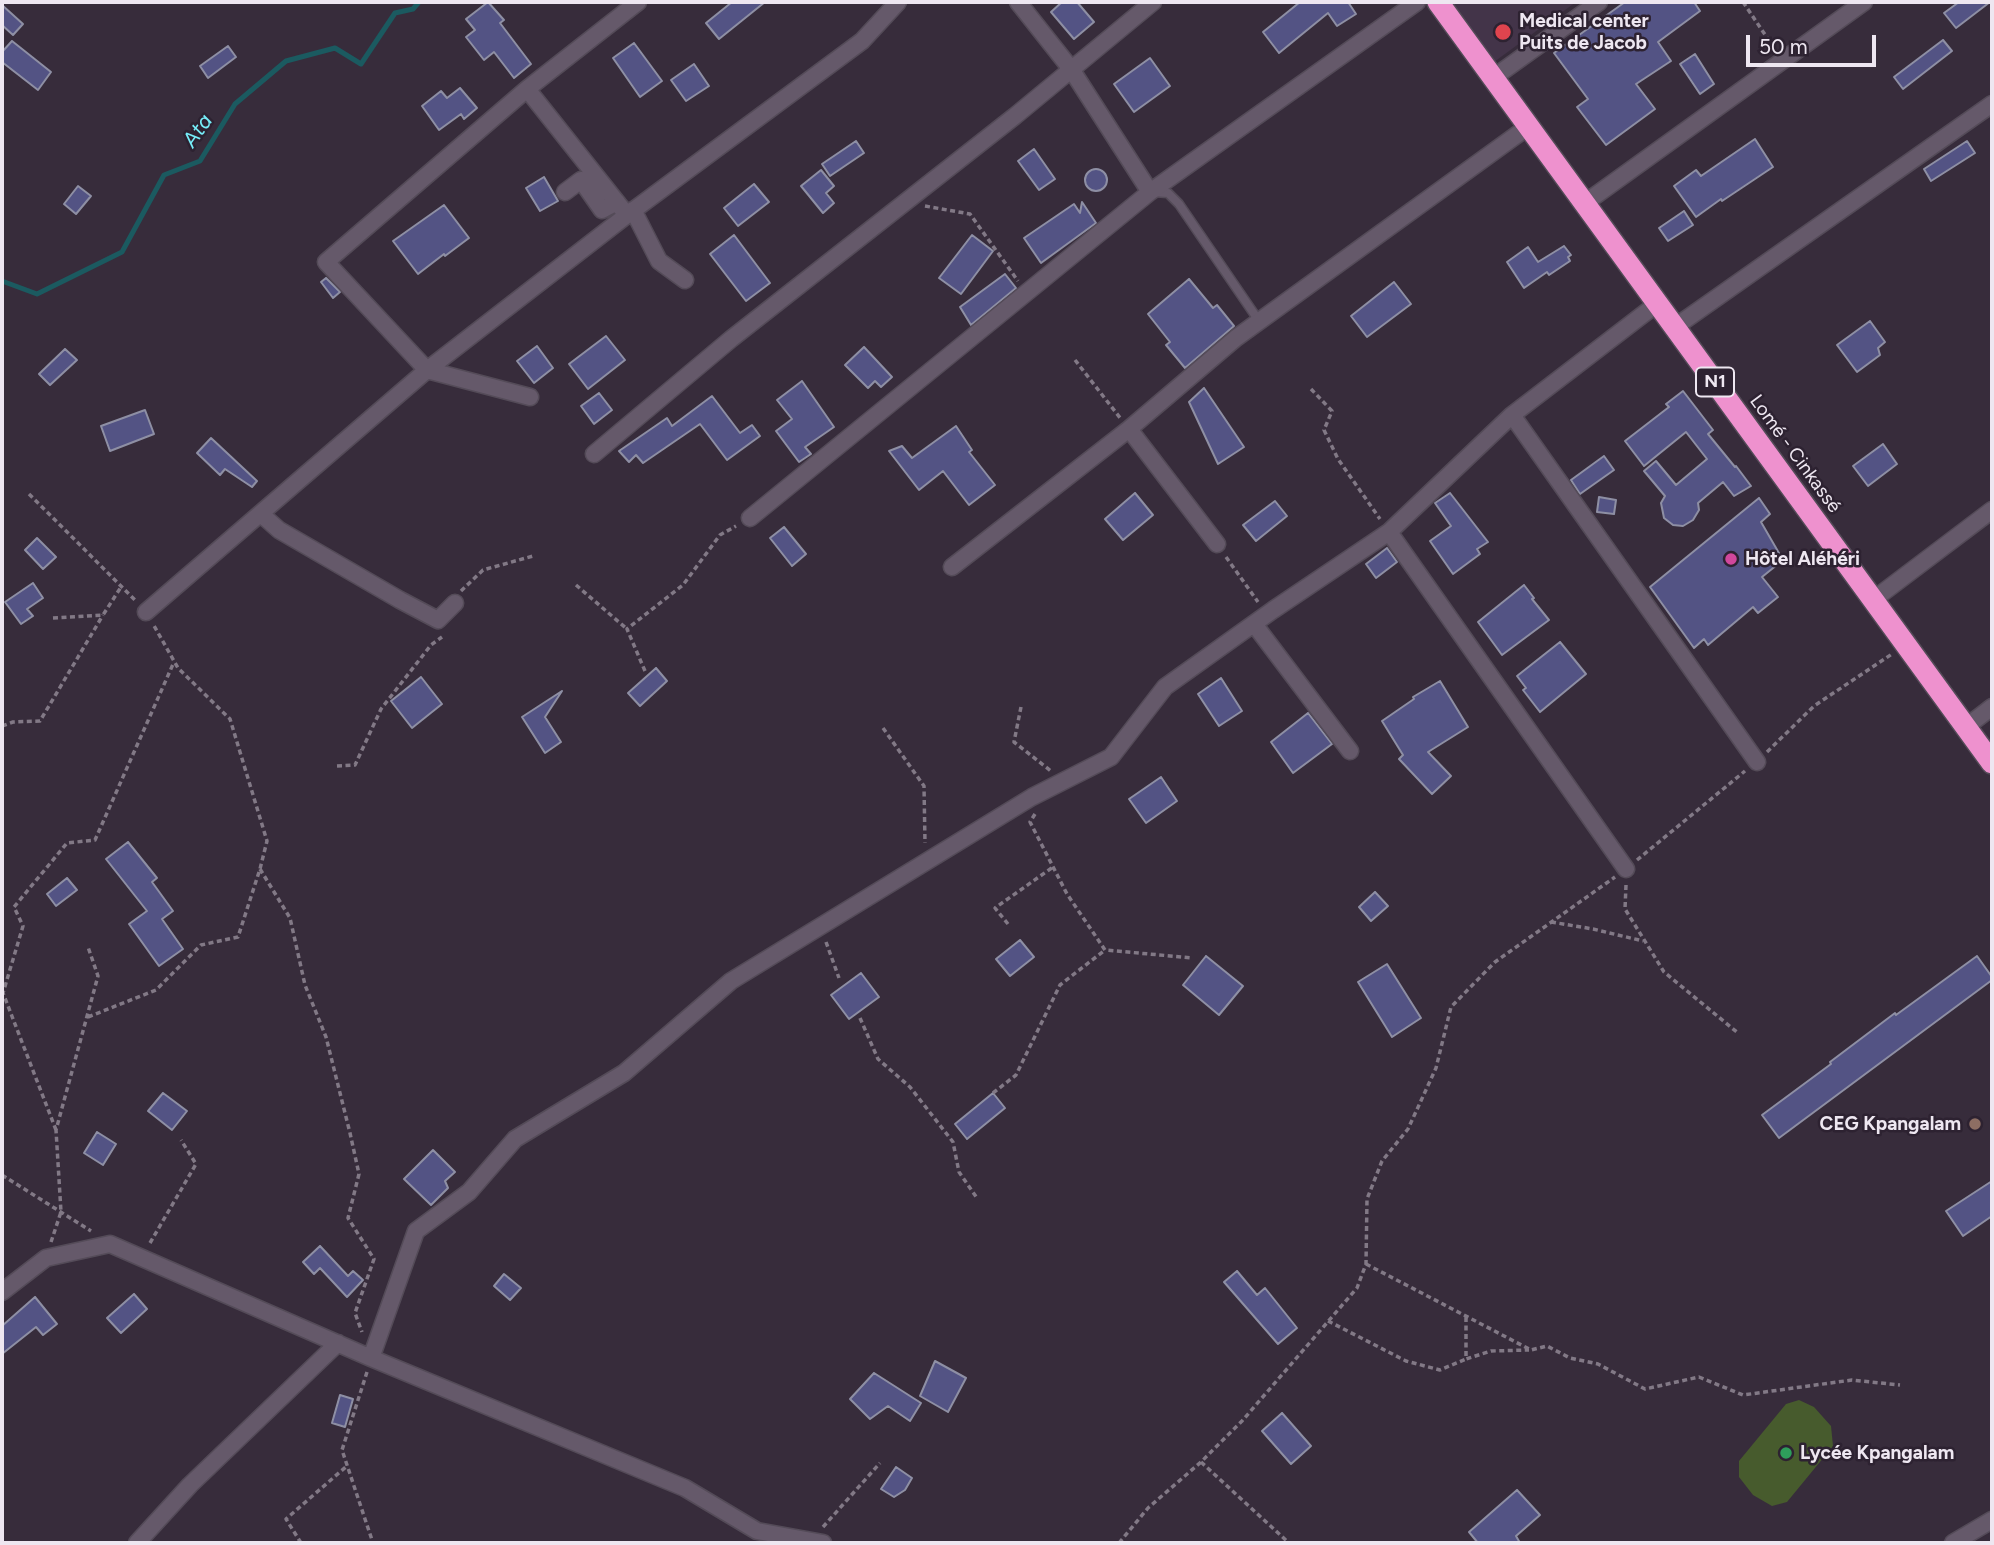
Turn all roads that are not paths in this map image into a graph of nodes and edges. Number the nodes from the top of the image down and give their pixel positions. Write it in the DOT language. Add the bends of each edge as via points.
graph roads {
  1 [pos="638,2"];
  2 [pos="898,2"];
  3 [pos="1018,2"];
  4 [pos="1153,2"];
  5 [pos="1417,2"];
  6 [pos="1438,2"];
  7 [pos="1599,2"];
  8 [pos="1864,2"];
  9 [pos="1071,69"];
  10 [pos="1493,78"];
  11 [pos="527,89"];
  12 [pos="1992,104"];
  13 [pos="1529,126"];
  14 [pos="565,192"];
  15 [pos="1150,192"];
  16 [pos="1585,203"];
  17 [pos="625,209"];
  18 [pos="685,280"];
  19 [pos="1658,303"];
  20 [pos="1259,321"];
  21 [pos="1675,327"];
  22 [pos="426,370"];
  23 [pos="530,397"];
  24 [pos="1512,415"];
  25 [pos="1129,429"];
  26 [pos="594,454"];
  27 [pos="1992,510"];
  28 [pos="261,514"];
  29 [pos="750,518"];
  30 [pos="1389,532"];
  31 [pos="1217,544"];
  32 [pos="952,567"];
  33 [pos="1873,600"];
  34 [pos="455,603"];
  35 [pos="146,612"];
  36 [pos="1261,619"];
  37 [pos="1992,706"];
  38 [pos="1966,727"];
  39 [pos="1350,751"];
  40 [pos="1757,762"];
  41 [pos="1992,762"];
  42 [pos="1626,869"];
  43 [pos="2,1292"];
  44 [pos="338,1343"];
  45 [pos="371,1358"];
  46 [pos="1992,1520"];
  47 [pos="817,1542"];
  48 [pos="137,1543"];
  49 [pos="1953,1543"];
  1 -- 11 [label="street"];
  2 -- 17 [label="street" via="862,41"];
  3 -- 9 [label="street"];
  4 -- 9 [label="street"];
  5 -- 15 [label="street"];
  6 -- 10 [label="highway, Lomé - Cinkassé / N1"];
  7 -- 10 [label="street"];
  8 -- 16 [label="street"];
  9 -- 15 [label="street"];
  9 -- 26 [label="street"];
  10 -- 13 [label="highway, Lomé - Cinkassé / N1"];
  11 -- 17 [label="street"];
  11 -- 22 [label="street" via="326,262"];
  12 -- 21 [label="street"];
  13 -- 16 [label="highway, Lomé - Cinkassé / N1"];
  13 -- 20 [label="street"];
  14 -- 17 [label="street" via="581,180 603,210"];
  15 -- 20 [label="lane" via="1168,193 1179,204"];
  15 -- 29 [label="street"];
  16 -- 19 [label="highway, Lomé - Cinkassé / N1"];
  17 -- 18 [label="street" via="659,261"];
  17 -- 22 [label="street"];
  19 -- 21 [label="highway, Lomé - Cinkassé / N1"];
  19 -- 24 [label="street"];
  20 -- 25 [label="street"];
  21 -- 33 [label="highway, Lomé - Cinkassé / N1"];
  22 -- 23 [label="street"];
  22 -- 28 [label="street"];
  24 -- 30 [label="street"];
  24 -- 40 [label="street"];
  25 -- 31 [label="street"];
  25 -- 32 [label="street"];
  27 -- 33 [label="street"];
  28 -- 34 [label="street" via="279,530 438,620"];
  28 -- 35 [label="street"];
  30 -- 36 [label="street"];
  30 -- 42 [label="street"];
  33 -- 38 [label="highway, Lomé - Cinkassé / N1"];
  36 -- 39 [label="street"];
  36 -- 45 [label="street" via="1165,687 1111,757 1032,797 731,981 624,1073 515,1139 469,1192 416,1231"];
  37 -- 38 [label="street"];
  38 -- 41 [label="highway, Lomé - Cinkassé / N1"];
  43 -- 44 [label="street" via="46,1258 110,1244"];
  44 -- 45 [label="street"];
  44 -- 48 [label="street" via="190,1485"];
  45 -- 47 [label="street" via="685,1488 757,1531"];
  46 -- 49 [label="street"];
}
